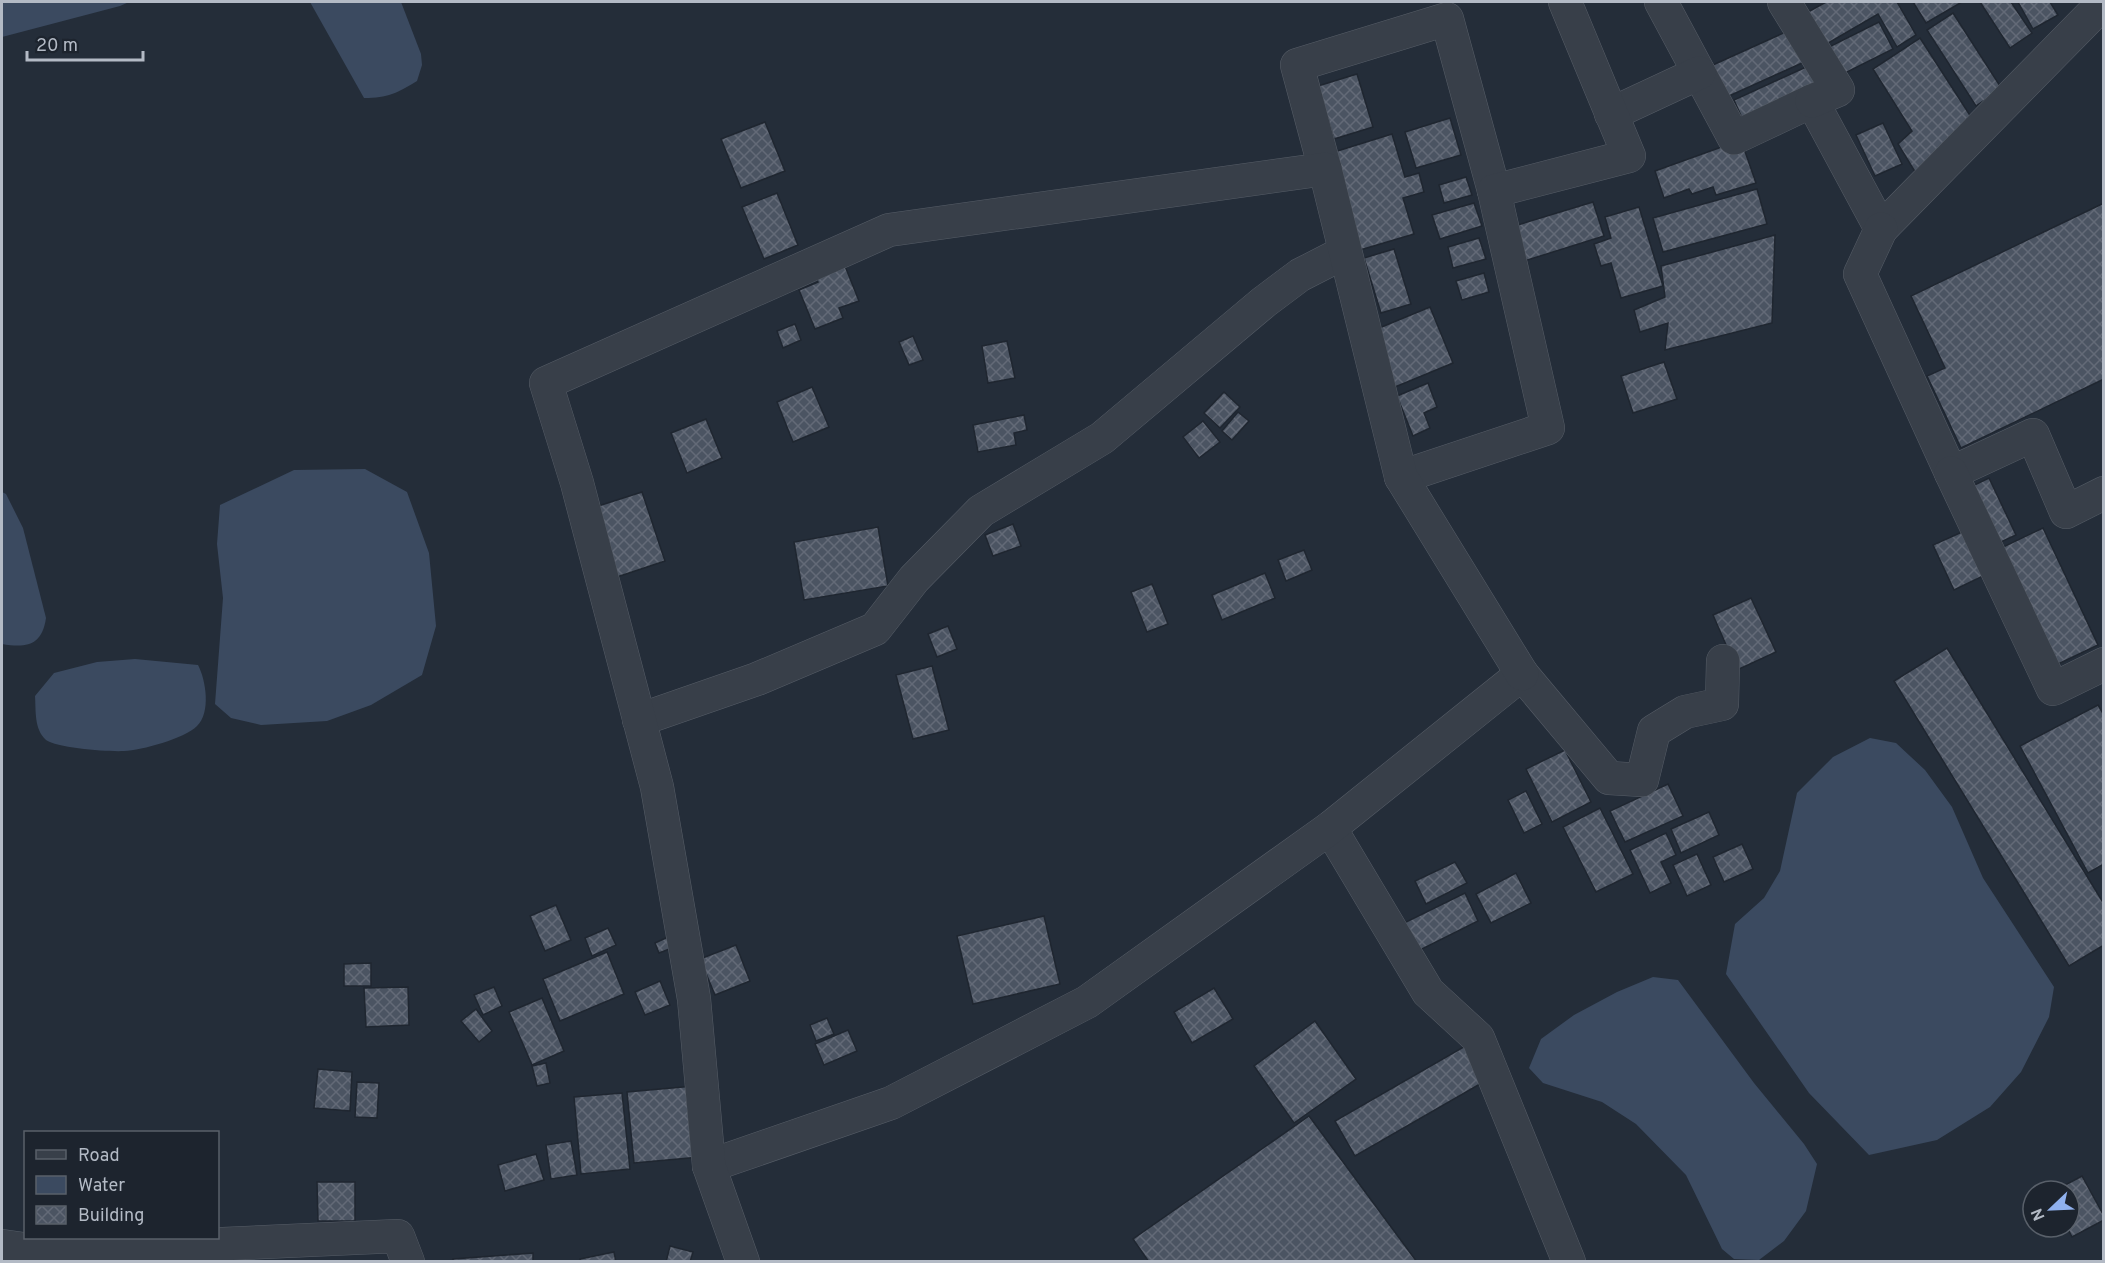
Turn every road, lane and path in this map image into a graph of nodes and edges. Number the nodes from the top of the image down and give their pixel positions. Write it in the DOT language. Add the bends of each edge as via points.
graph roads {
  1 [pos="1565,2"];
  2 [pos="1661,2"];
  3 [pos="1784,2"];
  4 [pos="2098,4"];
  5 [pos="1699,73"];
  6 [pos="1812,101"];
  7 [pos="1611,114"];
  8 [pos="1325,169"];
  9 [pos="1494,191"];
  10 [pos="1881,229"];
  11 [pos="1345,252"];
  12 [pos="1951,473"];
  13 [pos="1401,477"];
  14 [pos="2103,493"];
  15 [pos="1723,661"];
  16 [pos="2103,664"];
  17 [pos="1522,674"];
  18 [pos="639,720"];
  19 [pos="1330,828"];
  20 [pos="709,1166"];
  21 [pos="2,1246"];
  22 [pos="408,1262"];
  23 [pos="743,1262"];
  24 [pos="1569,1262"];
  1 -- 7 [label="street"];
  2 -- 5 [label="street"];
  3 -- 6 [label="street" via="1838,90"];
  4 -- 10 [label="street"];
  5 -- 6 [label="street" via="1734,138"];
  5 -- 7 [label="street"];
  6 -- 10 [label="street"];
  7 -- 9 [label="street" via="1629,156"];
  8 -- 9 [label="street" via="1297,65 1447,20"];
  8 -- 11 [label="street"];
  8 -- 18 [label="street" via="889,230 546,383 577,483"];
  9 -- 13 [label="street" via="1548,428"];
  10 -- 12 [label="street" via="1860,274"];
  11 -- 13 [label="street"];
  11 -- 18 [label="street" via="1300,274 1272,295 1102,438 981,511 914,579 875,629 757,679"];
  12 -- 14 [label="street" via="2033,435 2066,512"];
  12 -- 16 [label="street" via="2053,690"];
  13 -- 17 [label="street"];
  15 -- 17 [label="street" via="1722,704 1685,712 1654,731 1642,780 1609,778"];
  17 -- 19 [label="street"];
  18 -- 20 [label="street" via="657,787 694,999"];
  19 -- 20 [label="street" via="1087,1002 891,1102"];
  19 -- 24 [label="street" via="1428,992 1478,1038"];
  20 -- 23 [label="street"];
  21 -- 22 [label="street" via="44,1252 398,1236"];
}
